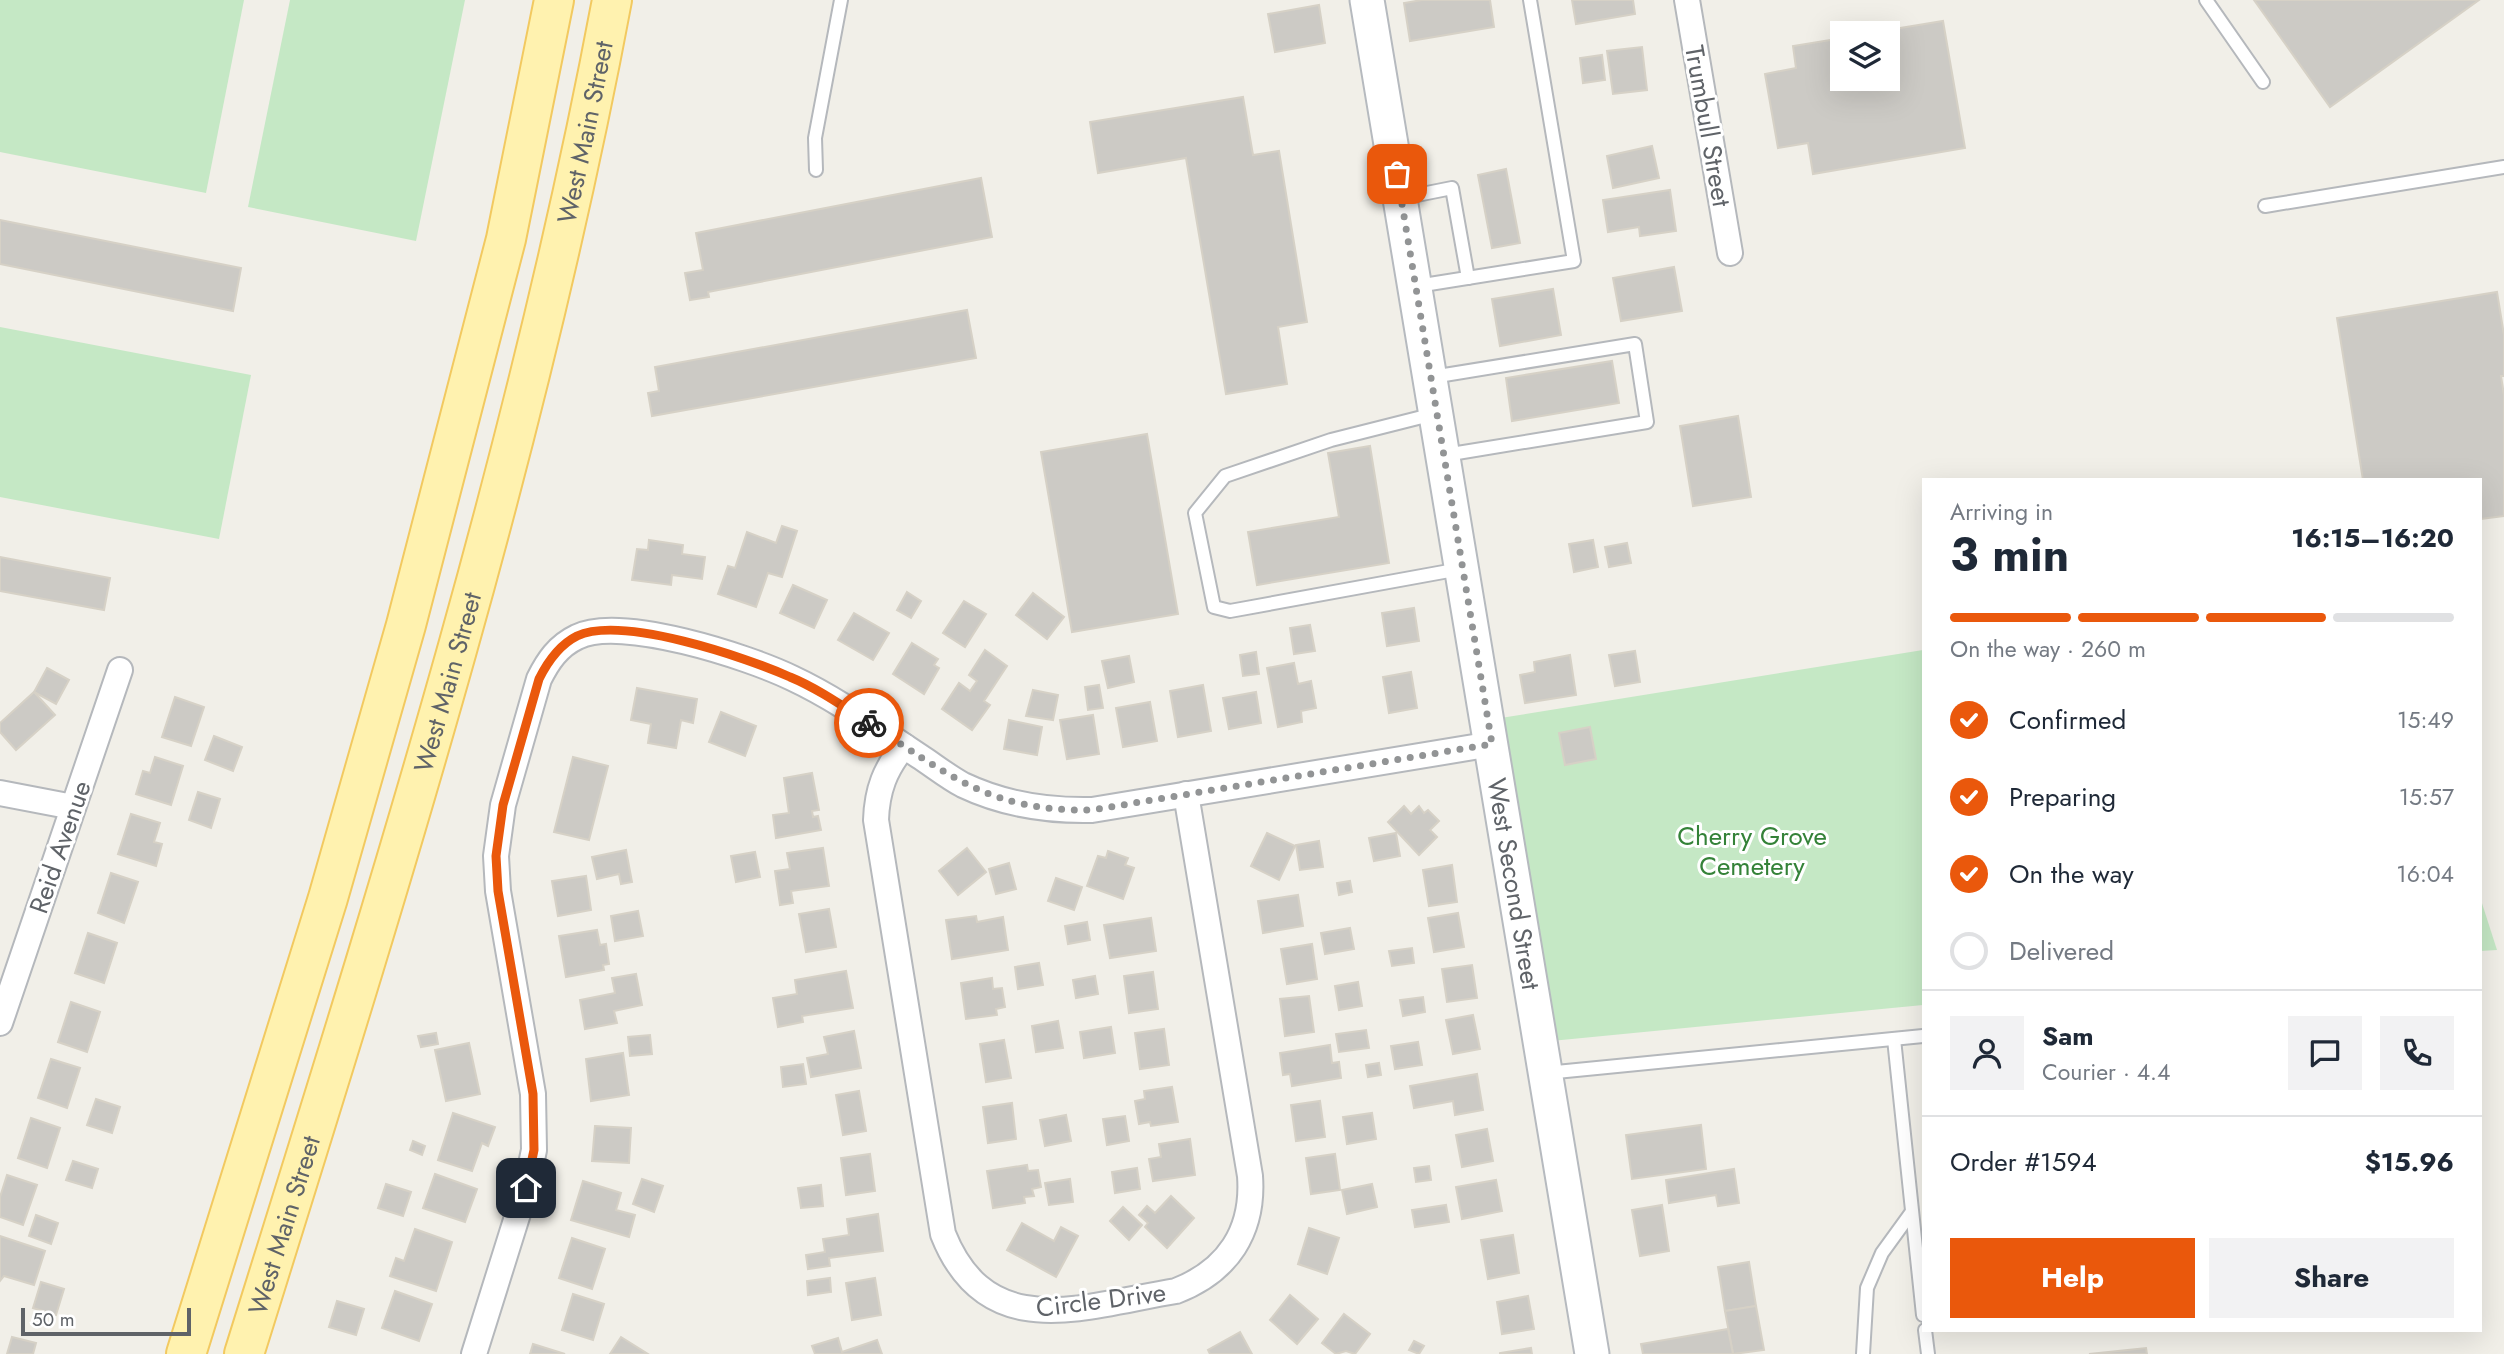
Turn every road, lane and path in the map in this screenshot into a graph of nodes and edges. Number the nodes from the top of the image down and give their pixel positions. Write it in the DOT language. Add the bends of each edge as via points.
graph roads {
  1 [pos="554,0"];
  2 [pos="612,0"];
  3 [pos="841,0"];
  4 [pos="1367,0"];
  5 [pos="1530,0"];
  6 [pos="1687,0"];
  7 [pos="2206,0"];
  8 [pos="2263,82"];
  9 [pos="2504,167"];
  10 [pos="816,170"];
  11 [pos="1402,198"];
  12 [pos="2265,205"];
  13 [pos="1730,253"];
  14 [pos="1468,278"];
  15 [pos="1417,286"];
  16 [pos="1432,377"];
  17 [pos="1438,413"];
  18 [pos="1445,455"];
  19 [pos="1464,568"];
  20 [pos="120,670"];
  21 [pos="1492,744"];
  22 [pos="904,746"];
  23 [pos="0,793"];
  24 [pos="1186,794"];
  25 [pos="73,807"];
  26 [pos="0,1023"];
  27 [pos="1922,1036"];
  28 [pos="1894,1039"];
  29 [pos="1546,1073"];
  30 [pos="1911,1213"];
  31 [pos="1922,1300"];
  32 [pos="1925,1332"];
  33 [pos="186,1354"];
  34 [pos="244,1354"];
  35 [pos="474,1354"];
  36 [pos="1592,1354"];
  37 [pos="1863,1354"];
  38 [pos="1928,1354"];
  1 -- 33 [label="main road, West Main Street" via="506,239 406,625 328,898"];
  2 -- 34 [label="main road, West Main Street" via="588,131 505,473 409,818"];
  3 -- 10 [label="lane" via="815,138"];
  4 -- 11 [label="main road, West Second Street"];
  5 -- 14 [label="lane" via="1574,261"];
  6 -- 13 [label="street, Trumbull Street"];
  7 -- 8 [label="lane"];
  9 -- 12 [label="lane"];
  11 -- 14 [label="lane" via="1452,188"];
  11 -- 15 [label="main road, West Second Street"];
  14 -- 15 [label="lane"];
  15 -- 16 [label="main road, West Second Street"];
  16 -- 17 [label="main road, West Second Street"];
  16 -- 18 [label="lane" via="1635,344 1647,422"];
  17 -- 18 [label="main road, West Second Street"];
  17 -- 19 [label="lane" via="1331,440 1225,476 1195,513 1214,607 1230,611"];
  18 -- 19 [label="main road, West Second Street"];
  19 -- 21 [label="main road, West Second Street"];
  20 -- 25 [label="street, Reid Avenue"];
  21 -- 24 [label="street"];
  21 -- 29 [label="main road, West Second Street"];
  22 -- 24 [label="street" via="961,784 1030,807 1092,810"];
  22 -- 24 [label="street, Circle Drive" via="882,779 876,820 943,1234 958,1265 975,1285 993,1298 1029,1311 1060,1311 1176,1291 1218,1267 1245,1227 1250,1176"];
  22 -- 35 [label="street" via="792,677 690,643 604,630 576,637 547,663 503,805 496,856 533,1094 534,1150"];
  23 -- 25 [label="street"];
  25 -- 26 [label="street, Reid Avenue"];
  27 -- 28 [label="lane"];
  28 -- 29 [label="lane"];
  28 -- 30 [label="lane"];
  29 -- 36 [label="main road, West Second Street"];
  30 -- 31 [label="lane"];
  30 -- 37 [label="lane" via="1882,1254 1867,1288"];
  32 -- 38 [label="lane"];
}
